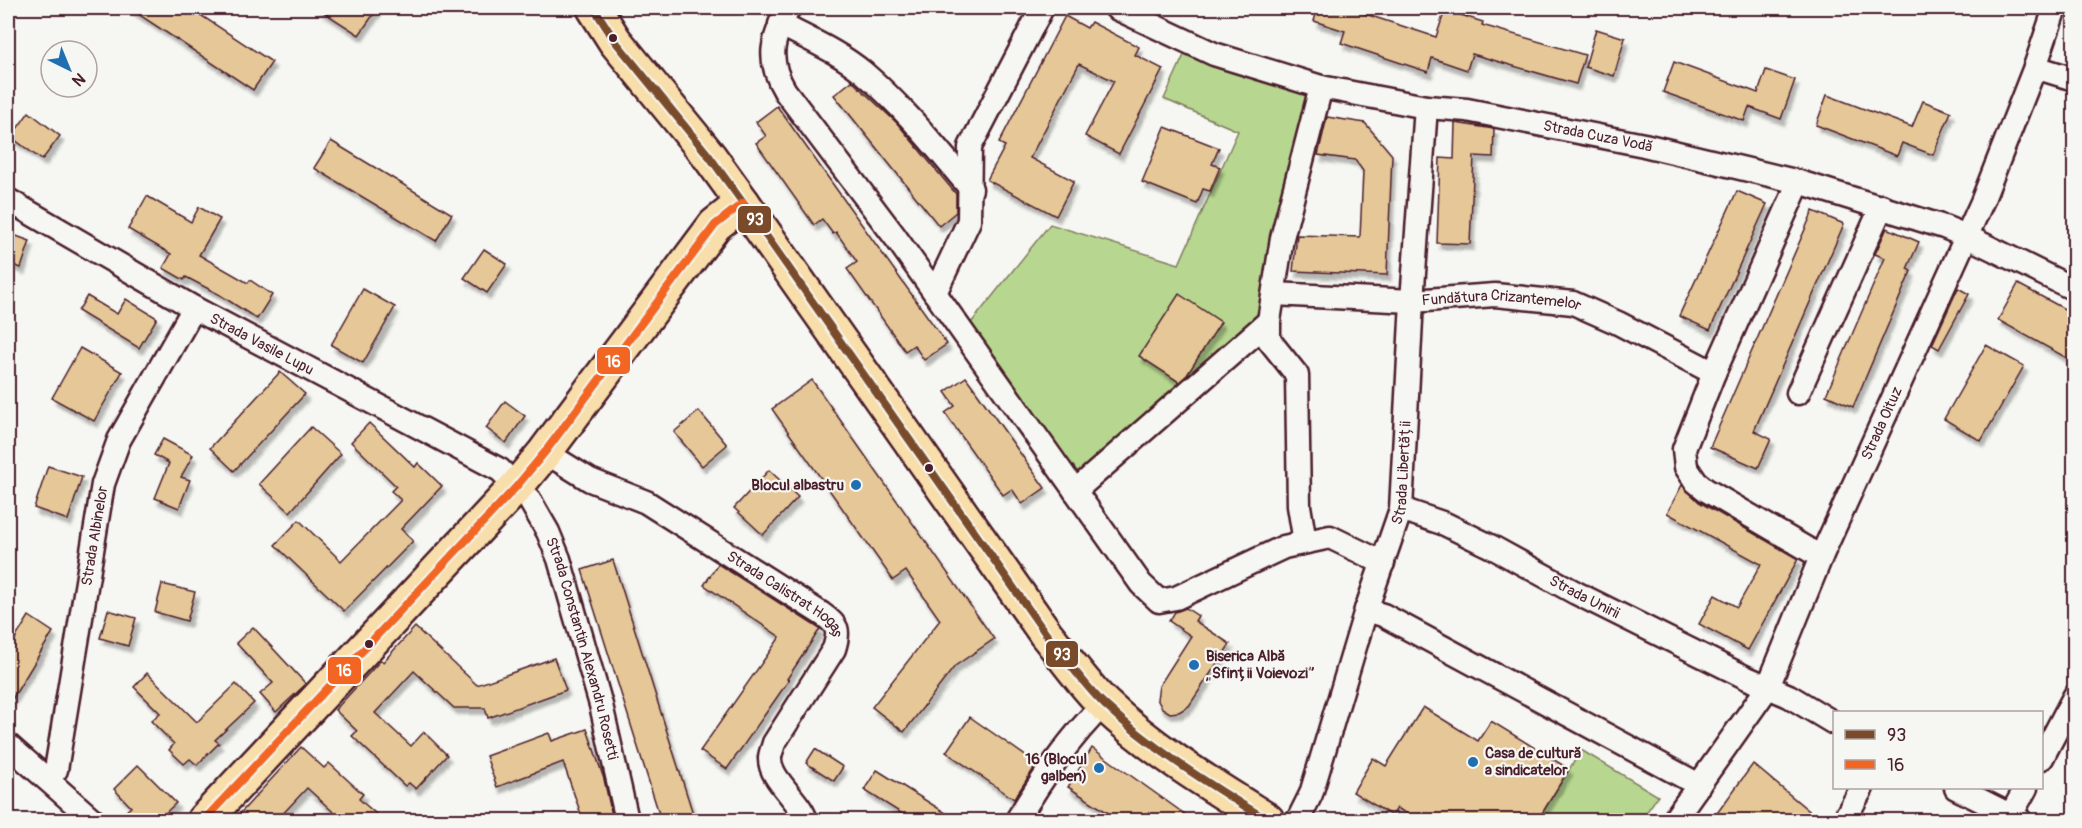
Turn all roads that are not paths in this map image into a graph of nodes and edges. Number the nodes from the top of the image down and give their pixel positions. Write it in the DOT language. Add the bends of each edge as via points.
graph roads {
  1 [pos="594,8"];
  2 [pos="1042,8"];
  3 [pos="1116,8"];
  4 [pos="2055,8"];
  5 [pos="784,16"];
  6 [pos="2035,67"];
  7 [pos="2074,79"];
  8 [pos="1321,87"];
  9 [pos="1426,107"];
  10 [pos="1799,182"];
  11 [pos="971,189"];
  12 [pos="8,200"];
  13 [pos="743,203"];
  14 [pos="1882,206"];
  15 [pos="1966,236"];
  16 [pos="2074,289"];
  17 [pos="935,293"];
  18 [pos="1274,294"];
  19 [pos="1412,301"];
  20 [pos="194,308"];
  21 [pos="1269,321"];
  22 [pos="1714,373"];
  23 [pos="1798,393"];
  24 [pos="545,452"];
  25 [pos="516,487"];
  26 [pos="1075,491"];
  27 [pos="1401,508"];
  28 [pos="1305,542"];
  29 [pos="1821,557"];
  30 [pos="1383,563"];
  31 [pos="1366,610"];
  32 [pos="1768,687"];
  33 [pos="2074,697"];
  34 [pos="1104,704"];
  35 [pos="1833,722"];
  36 [pos="8,745"];
  37 [pos="2043,756"];
  38 [pos="47,779"];
  39 [pos="1699,785"];
  40 [pos="1861,789"];
  41 [pos="1958,789"];
  42 [pos="2025,789"];
  43 [pos="2013,819"];
  44 [pos="93,820"];
  45 [pos="204,820"];
  46 [pos="627,820"];
  47 [pos="806,820"];
  48 [pos="1017,820"];
  49 [pos="1267,820"];
  50 [pos="1298,820"];
  51 [pos="1674,820"];
  52 [pos="1844,820"];
  1 -- 13 [label="main road" via="615,41"];
  2 -- 11 [label="street" via="970,147"];
  3 -- 8 [label="street, Strada Cuza Vodă" via="1214,54"];
  4 -- 6 [label="street, Strada Oituz"];
  5 -- 11 [label="street" via="865,74 903,109"];
  5 -- 17 [label="street" via="772,56 776,75"];
  6 -- 7 [label="street"];
  6 -- 15 [label="street, Strada Oituz"];
  8 -- 9 [label="street, Strada Cuza Vodă"];
  8 -- 18 [label="street" via="1282,238"];
  9 -- 10 [label="street, Strada Cuza Vodă" via="1467,110 1632,142"];
  9 -- 19 [label="street, Strada Libertății"];
  10 -- 14 [label="street, Strada Cuza Vodă"];
  10 -- 22 [label="street"];
  11 -- 17 [label="street" via="969,221"];
  12 -- 20 [label="street, Strada Vasile Lupu"];
  13 -- 24 [label="main road" via="715,225"];
  13 -- 34 [label="main road" via="1046,634"];
  14 -- 15 [label="street, Strada Cuza Vodă"];
  14 -- 23 [label="street"];
  15 -- 16 [label="street, Strada Cuza Vodă"];
  15 -- 29 [label="street, Strada Oituz"];
  17 -- 26 [label="street"];
  18 -- 19 [label="street, Fundătura Crizantemelor"];
  18 -- 21 [label="street"];
  19 -- 22 [label="street, Fundătura Crizantemelor" via="1495,295 1573,303"];
  19 -- 27 [label="street, Strada Libertății"];
  20 -- 25 [label="street, Strada Vasile Lupu" via="500,470"];
  20 -- 38 [label="street, Strada Albinelor" via="119,440 104,484 56,770"];
  21 -- 26 [label="street"];
  21 -- 28 [label="street" via="1269,340 1297,375 1299,506"];
  22 -- 29 [label="street" via="1684,450 1686,467 1706,490"];
  24 -- 25 [label="main road"];
  24 -- 47 [label="street, Strada Calistrat Hogaș" via="590,480 646,502 822,614 837,628 834,648 774,743 769,759"];
  25 -- 45 [label="main road"];
  25 -- 46 [label="street, Strada Constantin Alexandru Rosetti" via="529,499 559,559 601,705"];
  26 -- 28 [label="street" via="1141,584 1160,601 1176,598 1284,547"];
  27 -- 30 [label="street, Strada Libertății"];
  27 -- 32 [label="street, Strada Unirii" via="1445,524"];
  28 -- 30 [label="street" via="1330,537"];
  29 -- 32 [label="street, Strada Oituz"];
  30 -- 31 [label="street, Strada Libertății"];
  31 -- 39 [label="street" via="1383,615"];
  31 -- 50 [label="street, Strada Libertății" via="1311,794"];
  32 -- 35 [label="street, Strada Unirii"];
  32 -- 39 [label="street, Strada Oituz"];
  33 -- 37 [label="street"];
  34 -- 48 [label="street" via="1080,728"];
  34 -- 49 [label="main road" via="1195,775"];
  36 -- 38 [label="street"];
  38 -- 44 [label="street"];
  39 -- 51 [label="street, Strada Oituz"];
  40 -- 52 [label="street"];
  41 -- 43 [label="street"];
  42 -- 43 [label="street"];
}
